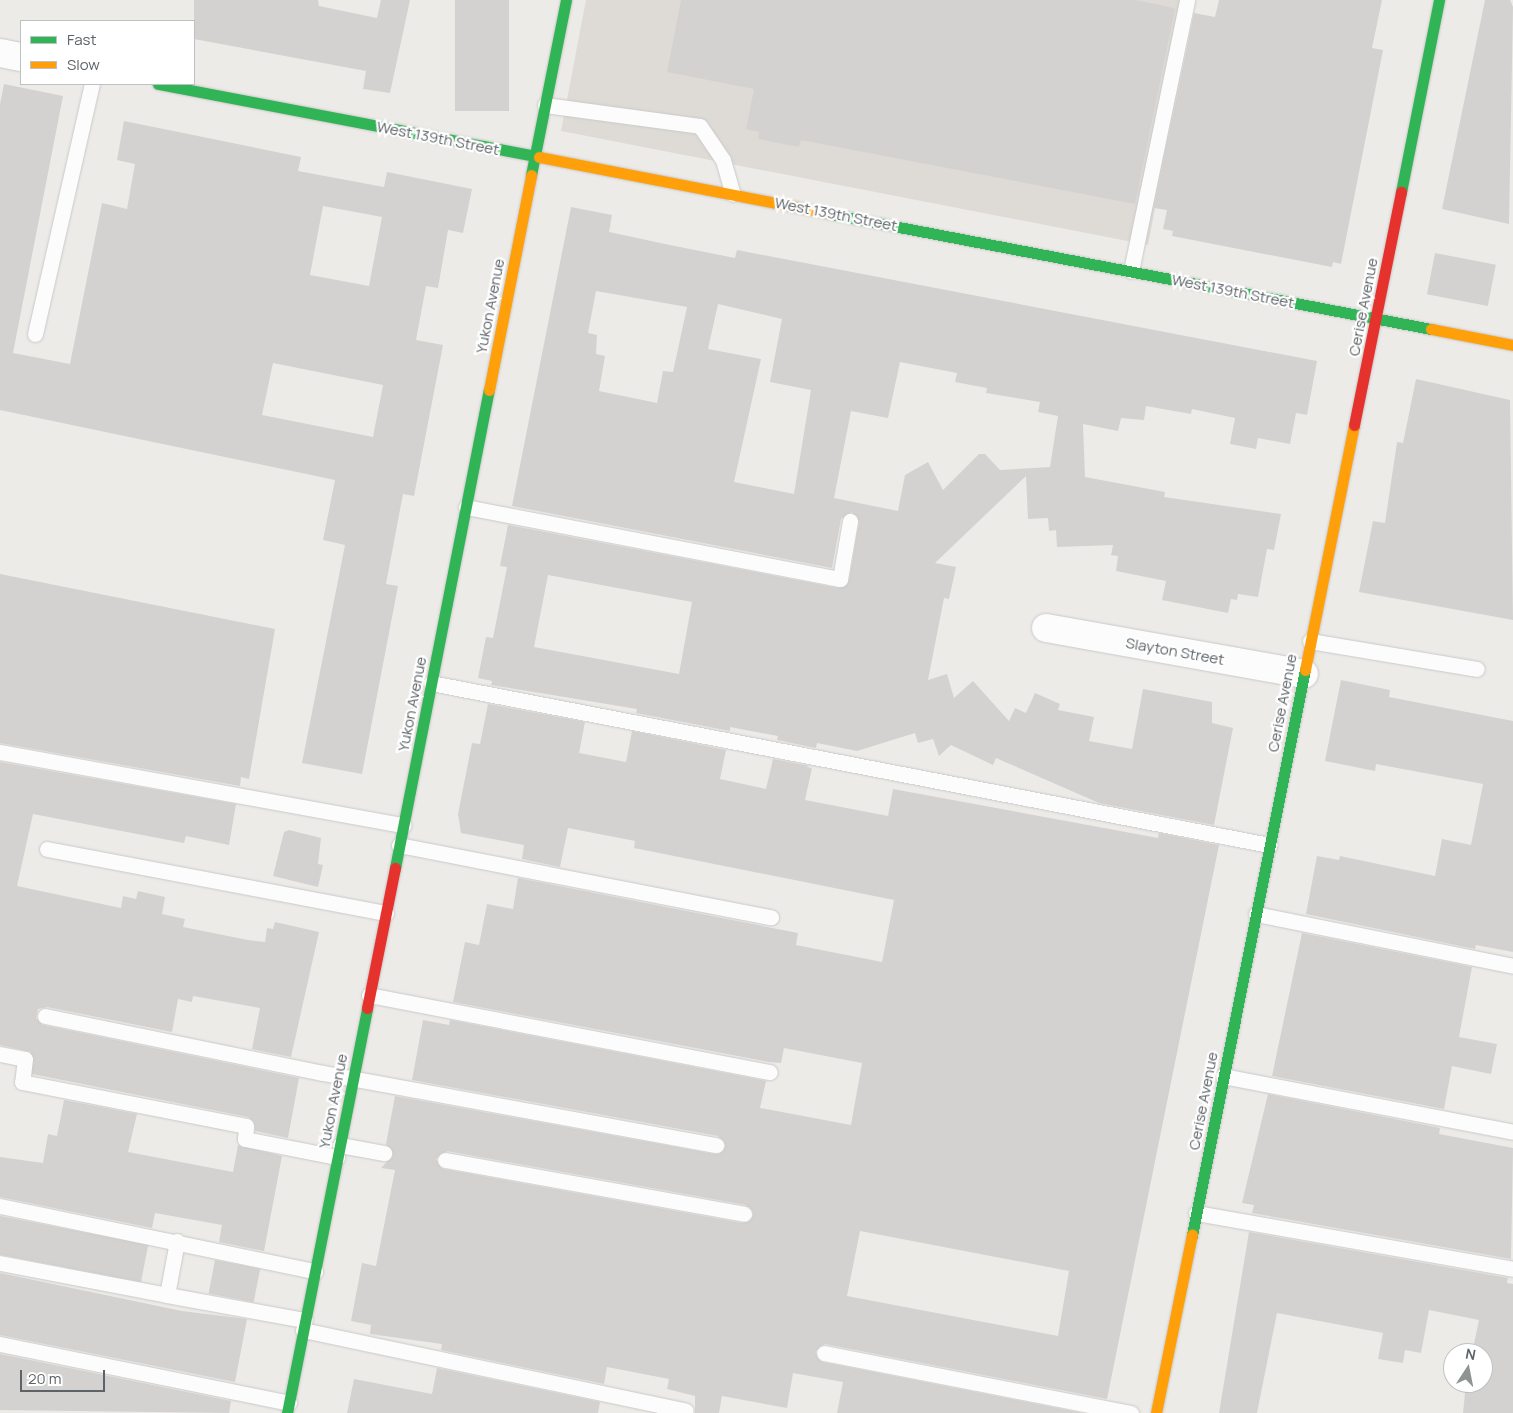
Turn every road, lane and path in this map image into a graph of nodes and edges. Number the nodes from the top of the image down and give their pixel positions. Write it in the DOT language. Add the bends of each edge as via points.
graph roads {
  1 [pos="566,0"];
  2 [pos="1187,0"];
  3 [pos="1439,0"];
  4 [pos="0,53"];
  5 [pos="20,57"];
  6 [pos="92,85"];
  7 [pos="163,85"];
  8 [pos="546,105"];
  9 [pos="535,156"];
  10 [pos="733,194"];
  11 [pos="1131,271"];
  12 [pos="1376,319"];
  13 [pos="35,334"];
  14 [pos="1513,345"];
  15 [pos="466,507"];
  16 [pos="850,521"];
  17 [pos="1046,628"];
  18 [pos="1310,641"];
  19 [pos="1477,669"];
  20 [pos="1304,674"];
  21 [pos="431,683"];
  22 [pos="0,752"];
  23 [pos="403,825"];
  24 [pos="399,845"];
  25 [pos="1270,845"];
  26 [pos="47,849"];
  27 [pos="386,913"];
  28 [pos="1256,914"];
  29 [pos="771,918"];
  30 [pos="1513,966"];
  31 [pos="369,995"];
  32 [pos="45,1016"];
  33 [pos="0,1054"];
  34 [pos="770,1072"];
  35 [pos="1223,1076"];
  36 [pos="353,1078"];
  37 [pos="1513,1132"];
  38 [pos="716,1145"];
  39 [pos="338,1151"];
  40 [pos="384,1153"];
  41 [pos="445,1160"];
  42 [pos="0,1206"];
  43 [pos="1196,1213"];
  44 [pos="744,1214"];
  45 [pos="177,1241"];
  46 [pos="0,1263"];
  47 [pos="1513,1269"];
  48 [pos="315,1271"];
  49 [pos="167,1295"];
  50 [pos="304,1325"];
  51 [pos="0,1344"];
  52 [pos="824,1353"];
  53 [pos="288,1408"];
  54 [pos="686,1411"];
  55 [pos="1131,1413"];
  56 [pos="1156,1413"];
  1 -- 8 [label="street, Yukon Avenue"];
  2 -- 11 [label="lane"];
  3 -- 12 [label="street, Cerise Avenue"];
  4 -- 5 [label="street"];
  6 -- 13 [label="lane"];
  7 -- 9 [label="street, West 139th Street"];
  8 -- 9 [label="street, Yukon Avenue"];
  8 -- 10 [label="lane" via="700,126 723,160"];
  9 -- 10 [label="street, West 139th Street"];
  9 -- 15 [label="street, Yukon Avenue"];
  10 -- 11 [label="street, West 139th Street"];
  11 -- 12 [label="street, West 139th Street"];
  12 -- 14 [label="street, West 139th Street"];
  12 -- 18 [label="street, Cerise Avenue"];
  15 -- 16 [label="lane" via="840,579"];
  15 -- 21 [label="street, Yukon Avenue"];
  17 -- 20 [label="street, Slayton Street"];
  18 -- 19 [label="lane"];
  18 -- 20 [label="street, Cerise Avenue"];
  20 -- 25 [label="street, Cerise Avenue"];
  21 -- 23 [label="street, Yukon Avenue"];
  21 -- 25 [label="lane"];
  22 -- 23 [label="lane"];
  23 -- 24 [label="street, Yukon Avenue"];
  24 -- 27 [label="street, Yukon Avenue"];
  24 -- 29 [label="lane"];
  25 -- 28 [label="street, Cerise Avenue"];
  26 -- 27 [label="lane"];
  27 -- 31 [label="street, Yukon Avenue"];
  28 -- 30 [label="lane"];
  28 -- 35 [label="street, Cerise Avenue"];
  31 -- 34 [label="lane"];
  31 -- 36 [label="street, Yukon Avenue"];
  32 -- 36 [label="lane"];
  33 -- 39 [label="lane" via="25,1059 22,1082 246,1126 245,1139"];
  35 -- 37 [label="lane"];
  35 -- 43 [label="street, Cerise Avenue"];
  36 -- 38 [label="lane"];
  36 -- 39 [label="street, Yukon Avenue"];
  39 -- 40 [label="lane"];
  39 -- 48 [label="street, Yukon Avenue"];
  41 -- 44 [label="lane"];
  42 -- 45 [label="lane"];
  43 -- 47 [label="lane"];
  43 -- 56 [label="street, Cerise Avenue"];
  45 -- 48 [label="lane"];
  45 -- 49 [label="lane"];
  46 -- 49 [label="lane"];
  48 -- 50 [label="street, Yukon Avenue"];
  49 -- 50 [label="lane"];
  50 -- 53 [label="street, Yukon Avenue"];
  50 -- 54 [label="lane"];
  51 -- 53 [label="lane"];
  52 -- 55 [label="lane"];
}
